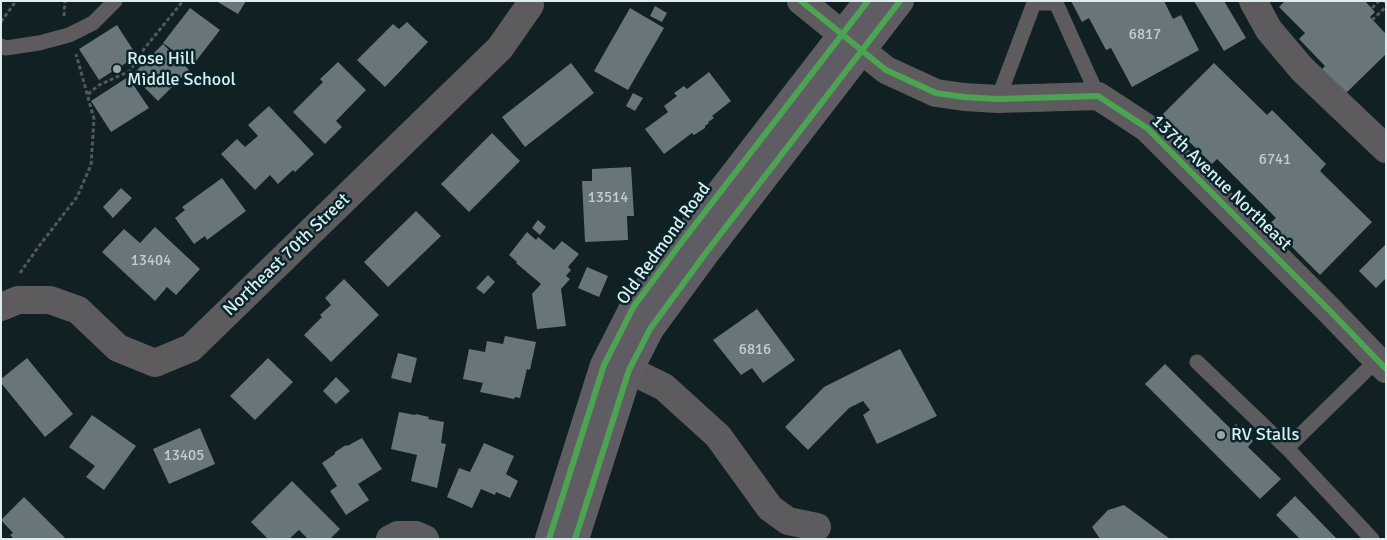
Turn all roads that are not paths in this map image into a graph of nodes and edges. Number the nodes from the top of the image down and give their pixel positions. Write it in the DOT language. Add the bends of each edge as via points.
graph roads {
  1 [pos="115,1"];
  2 [pos="801,1"];
  3 [pos="868,1"];
  4 [pos="900,1"];
  5 [pos="1253,1"];
  6 [pos="530,5"];
  7 [pos="853,42"];
  8 [pos="1,46"];
  9 [pos="1098,96"];
  10 [pos="998,99"];
  11 [pos="1386,150"];
  12 [pos="1,307"];
  13 [pos="1197,362"];
  14 [pos="1381,365"];
  15 [pos="616,367"];
  16 [pos="1287,448"];
  17 [pos="817,527"];
  18 [pos="390,539"];
  19 [pos="425,539"];
  20 [pos="549,539"];
  21 [pos="575,539"];
  22 [pos="1372,539"];
  1 -- 8 [label="lane" via="93,23 69,35 39,43"];
  2 -- 7 [label="street"];
  3 -- 7 [label="main road"];
  4 -- 7 [label="main road"];
  5 -- 11 [label="street" via="1269,30 1302,69"];
  6 -- 12 [label="street, Northeast 70th Street" via="500,48 191,348 155,363 118,348 78,310 50,300 18,300"];
  7 -- 10 [label="street" via="886,70 936,93"];
  7 -- 15 [label="main road" via="705,254 650,329"];
  9 -- 10 [label="street"];
  9 -- 10 [label="lane" via="1056,3 1034,3"];
  9 -- 14 [label="street, 137th Avenue Northeast" via="1147,128"];
  13 -- 16 [label="lane"];
  14 -- 16 [label="lane"];
  15 -- 17 [label="street" via="664,387 718,436 770,508 788,521"];
  15 -- 20 [label="main road"];
  15 -- 21 [label="main road"];
  16 -- 22 [label="lane"];
  18 -- 19 [label="street" via="398,535 416,535"];
}
